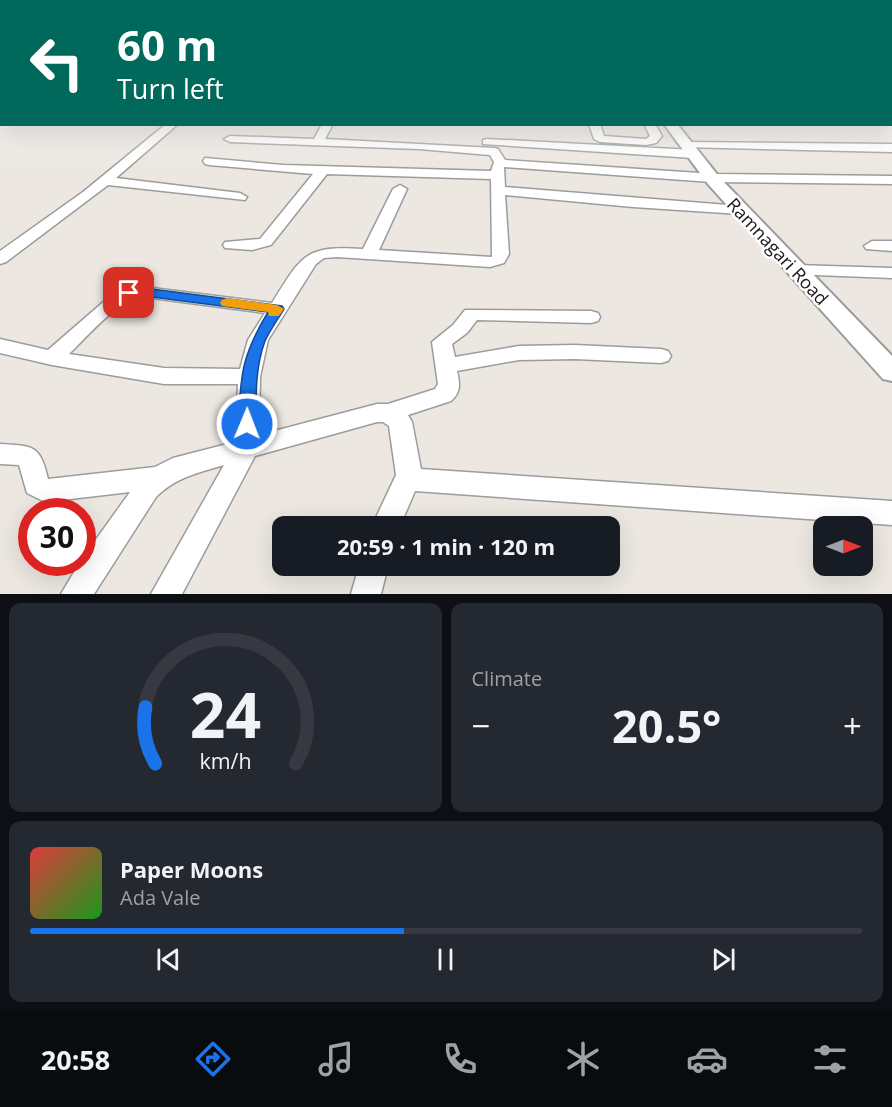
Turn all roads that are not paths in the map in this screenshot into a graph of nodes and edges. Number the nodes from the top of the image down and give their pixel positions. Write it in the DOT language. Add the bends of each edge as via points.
graph roads {
  1 [pos="170,126"];
  2 [pos="327,126"];
  3 [pos="595,128"];
  4 [pos="672,136"];
  5 [pos="892,138"];
  6 [pos="230,139"];
  7 [pos="487,142"];
  8 [pos="317,143"];
  9 [pos="865,148"];
  10 [pos="892,148"];
  11 [pos="209,160"];
  12 [pos="324,169"];
  13 [pos="498,176"];
  14 [pos="711,178"];
  15 [pos="105,182"];
  16 [pos="890,182"];
  17 [pos="400,189"];
  18 [pos="240,197"];
  19 [pos="740,210"];
  20 [pos="231,245"];
  21 [pos="872,246"];
  22 [pos="892,246"];
  23 [pos="369,254"];
  24 [pos="0,259"];
  25 [pos="796,270"];
  26 [pos="892,273"];
  27 [pos="277,309"];
  28 [pos="591,317"];
  29 [pos="0,346"];
  30 [pos="661,357"];
  31 [pos="52,358"];
  32 [pos="446,366"];
  33 [pos="892,372"];
  34 [pos="249,377"];
  35 [pos="388,413"];
  36 [pos="247,448"];
  37 [pos="0,453"];
  38 [pos="409,475"];
  39 [pos="159,477"];
  40 [pos="892,513"];
  41 [pos="391,516"];
  42 [pos="371,576"];
  43 [pos="76,594"];
  44 [pos="166,594"];
  45 [pos="366,594"];
  1 -- 15 [label="street"];
  2 -- 8 [label="street"];
  3 -- 4 [label="street" via="600,139 607,141 652,141"];
  4 -- 7 [label="street"];
  4 -- 9 [label="street"];
  4 -- 14 [label="street, Ramnagari Road"];
  5 -- 9 [label="street" via="852,137"];
  6 -- 8 [label="street"];
  8 -- 13 [label="street" via="492,152 496,153"];
  9 -- 10 [label="street"];
  11 -- 12 [label="street" via="284,169"];
  12 -- 13 [label="street"];
  12 -- 20 [label="street" via="265,242"];
  13 -- 14 [label="street"];
  13 -- 19 [label="street" via="633,203"];
  13 -- 23 [label="street" via="498,260"];
  14 -- 16 [label="street"];
  14 -- 19 [label="street, Ramnagari Road"];
  15 -- 18 [label="street"];
  15 -- 24 [label="street"];
  17 -- 23 [label="street"];
  19 -- 25 [label="street, Ramnagari Road"];
  21 -- 22 [label="street"];
  23 -- 27 [label="street" via="330,252 315,256"];
  25 -- 26 [label="street"];
  25 -- 33 [label="street, Ramnagari Road"];
  27 -- 31 [label="street" via="129,293"];
  27 -- 34 [label="street" via="258,340"];
  28 -- 32 [label="street" via="472,314 442,342"];
  29 -- 31 [label="street"];
  30 -- 32 [label="street" via="519,353"];
  31 -- 34 [label="street" via="164,376"];
  32 -- 35 [label="street" via="446,393"];
  34 -- 36 [label="street"];
  35 -- 36 [label="street" via="363,415"];
  35 -- 38 [label="street" via="400,422"];
  36 -- 39 [label="street" via="173,469"];
  36 -- 44 [label="street"];
  37 -- 39 [label="street" via="27,457 33,463 36,485 45,491"];
  38 -- 40 [label="street" via="425,482"];
  38 -- 41 [label="street"];
  39 -- 43 [label="street"];
  42 -- 45 [label="street"];
}
